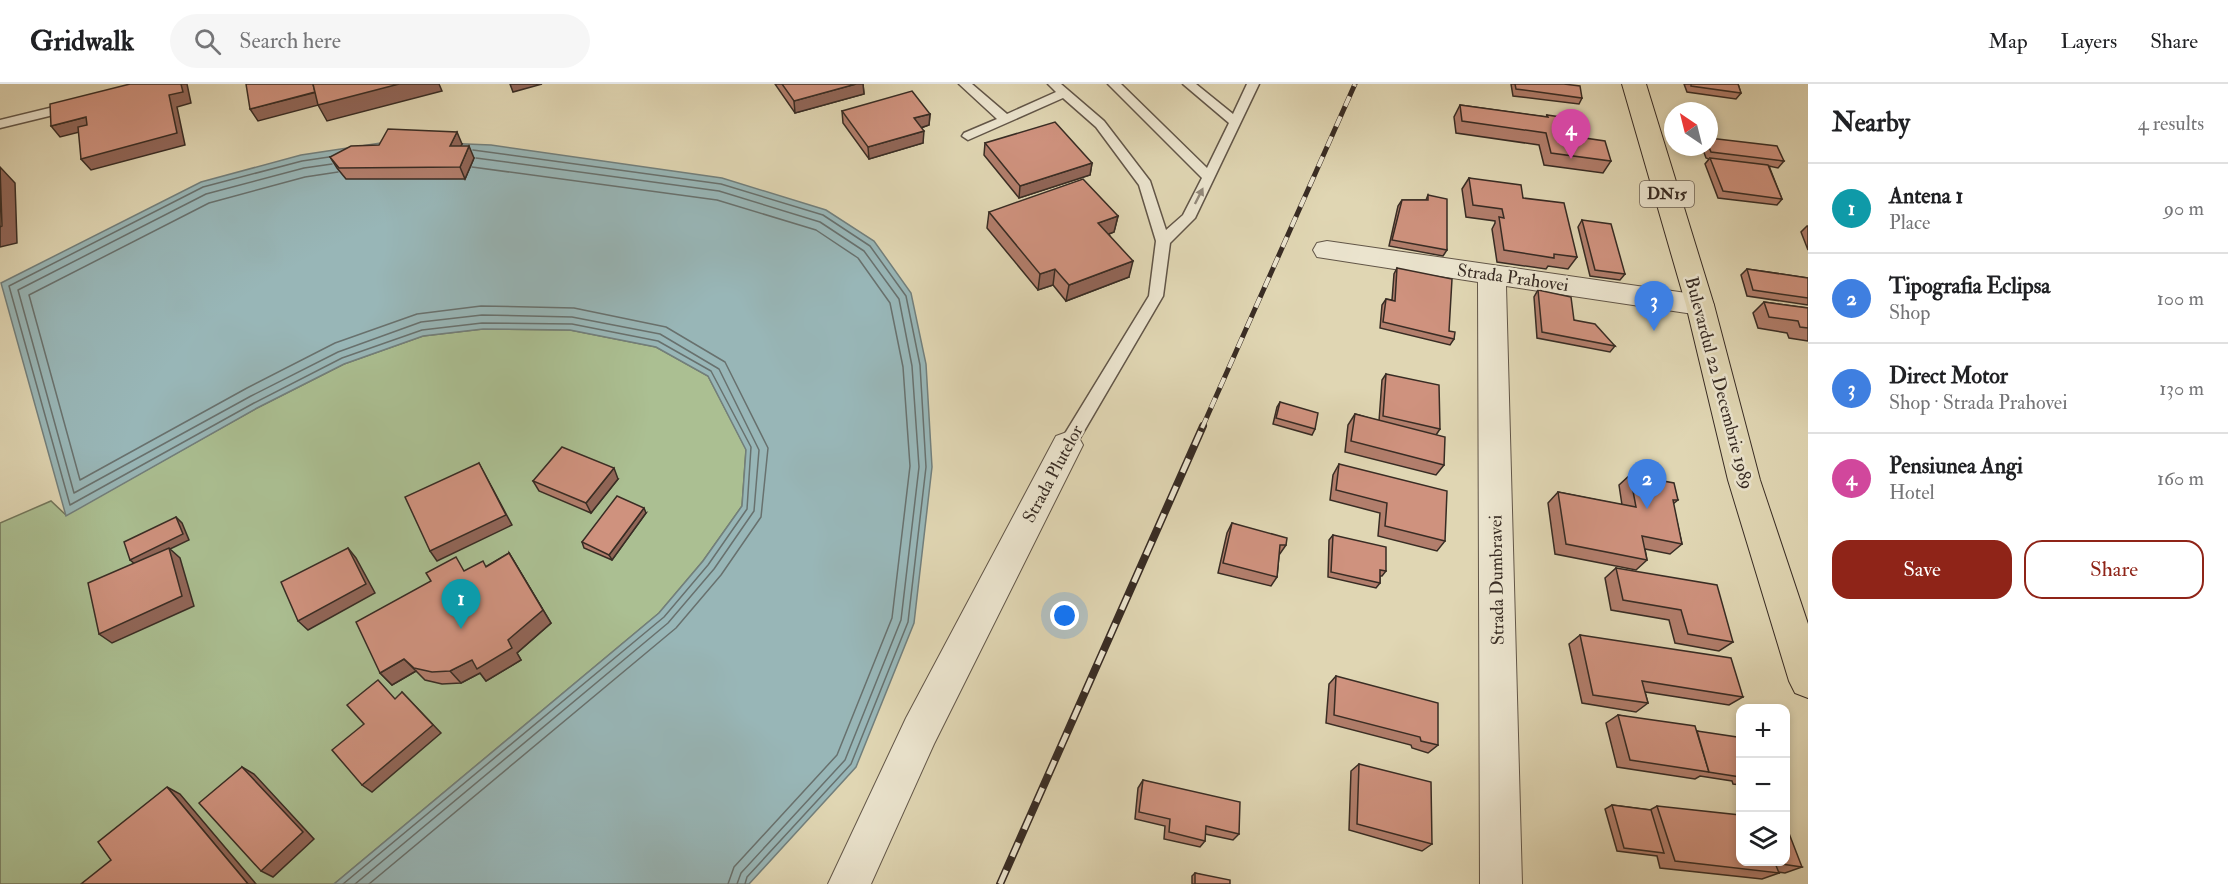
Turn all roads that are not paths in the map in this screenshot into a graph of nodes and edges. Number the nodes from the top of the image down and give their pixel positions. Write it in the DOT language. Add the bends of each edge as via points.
graph roads {
  1 [pos="965,84"];
  2 [pos="1114,84"];
  3 [pos="1189,84"];
  4 [pos="1253,84"];
  5 [pos="1634,84"];
  6 [pos="1060,89"];
  7 [pos="81,104"];
  8 [pos="1005,119"];
  9 [pos="1234,121"];
  10 [pos="0,124"];
  11 [pos="968,136"];
  12 [pos="1209,177"];
  13 [pos="1163,241"];
  14 [pos="1327,250"];
  15 [pos="1492,275"];
  16 [pos="1700,305"];
  17 [pos="1066,445"];
  18 [pos="1808,681"];
  19 [pos="894,787"];
  20 [pos="836,884"];
  21 [pos="849,884"];
  22 [pos="1501,884"];
  1 -- 8 [label="lane"];
  2 -- 12 [label="lane"];
  3 -- 9 [label="lane"];
  4 -- 9 [label="lane"];
  5 -- 16 [label="main road, Bulevardul 22 Decembrie 1989 / DN15"];
  6 -- 8 [label="lane"];
  6 -- 13 [label="lane, Strada Plutelor" via="1100,124 1145,184"];
  7 -- 10 [label="lane"];
  8 -- 11 [label="lane"];
  9 -- 12 [label="lane"];
  13 -- 12 [label="lane, one-way" via="1188,218"];
  13 -- 17 [label="lane, Strada Plutelor" via="1156,296"];
  14 -- 15 [label="street, Strada Prahovei"];
  15 -- 16 [label="street, Strada Prahovei"];
  15 -- 22 [label="street, Strada Dumbravei"];
  16 -- 18 [label="main road, Bulevardul 22 Decembrie 1989 / DN15" via="1744,480"];
  17 -- 19 [label="street, Strada Plutelor"];
  19 -- 20 [label="street"];
  19 -- 21 [label="street, Strada Plutelor"];
}
